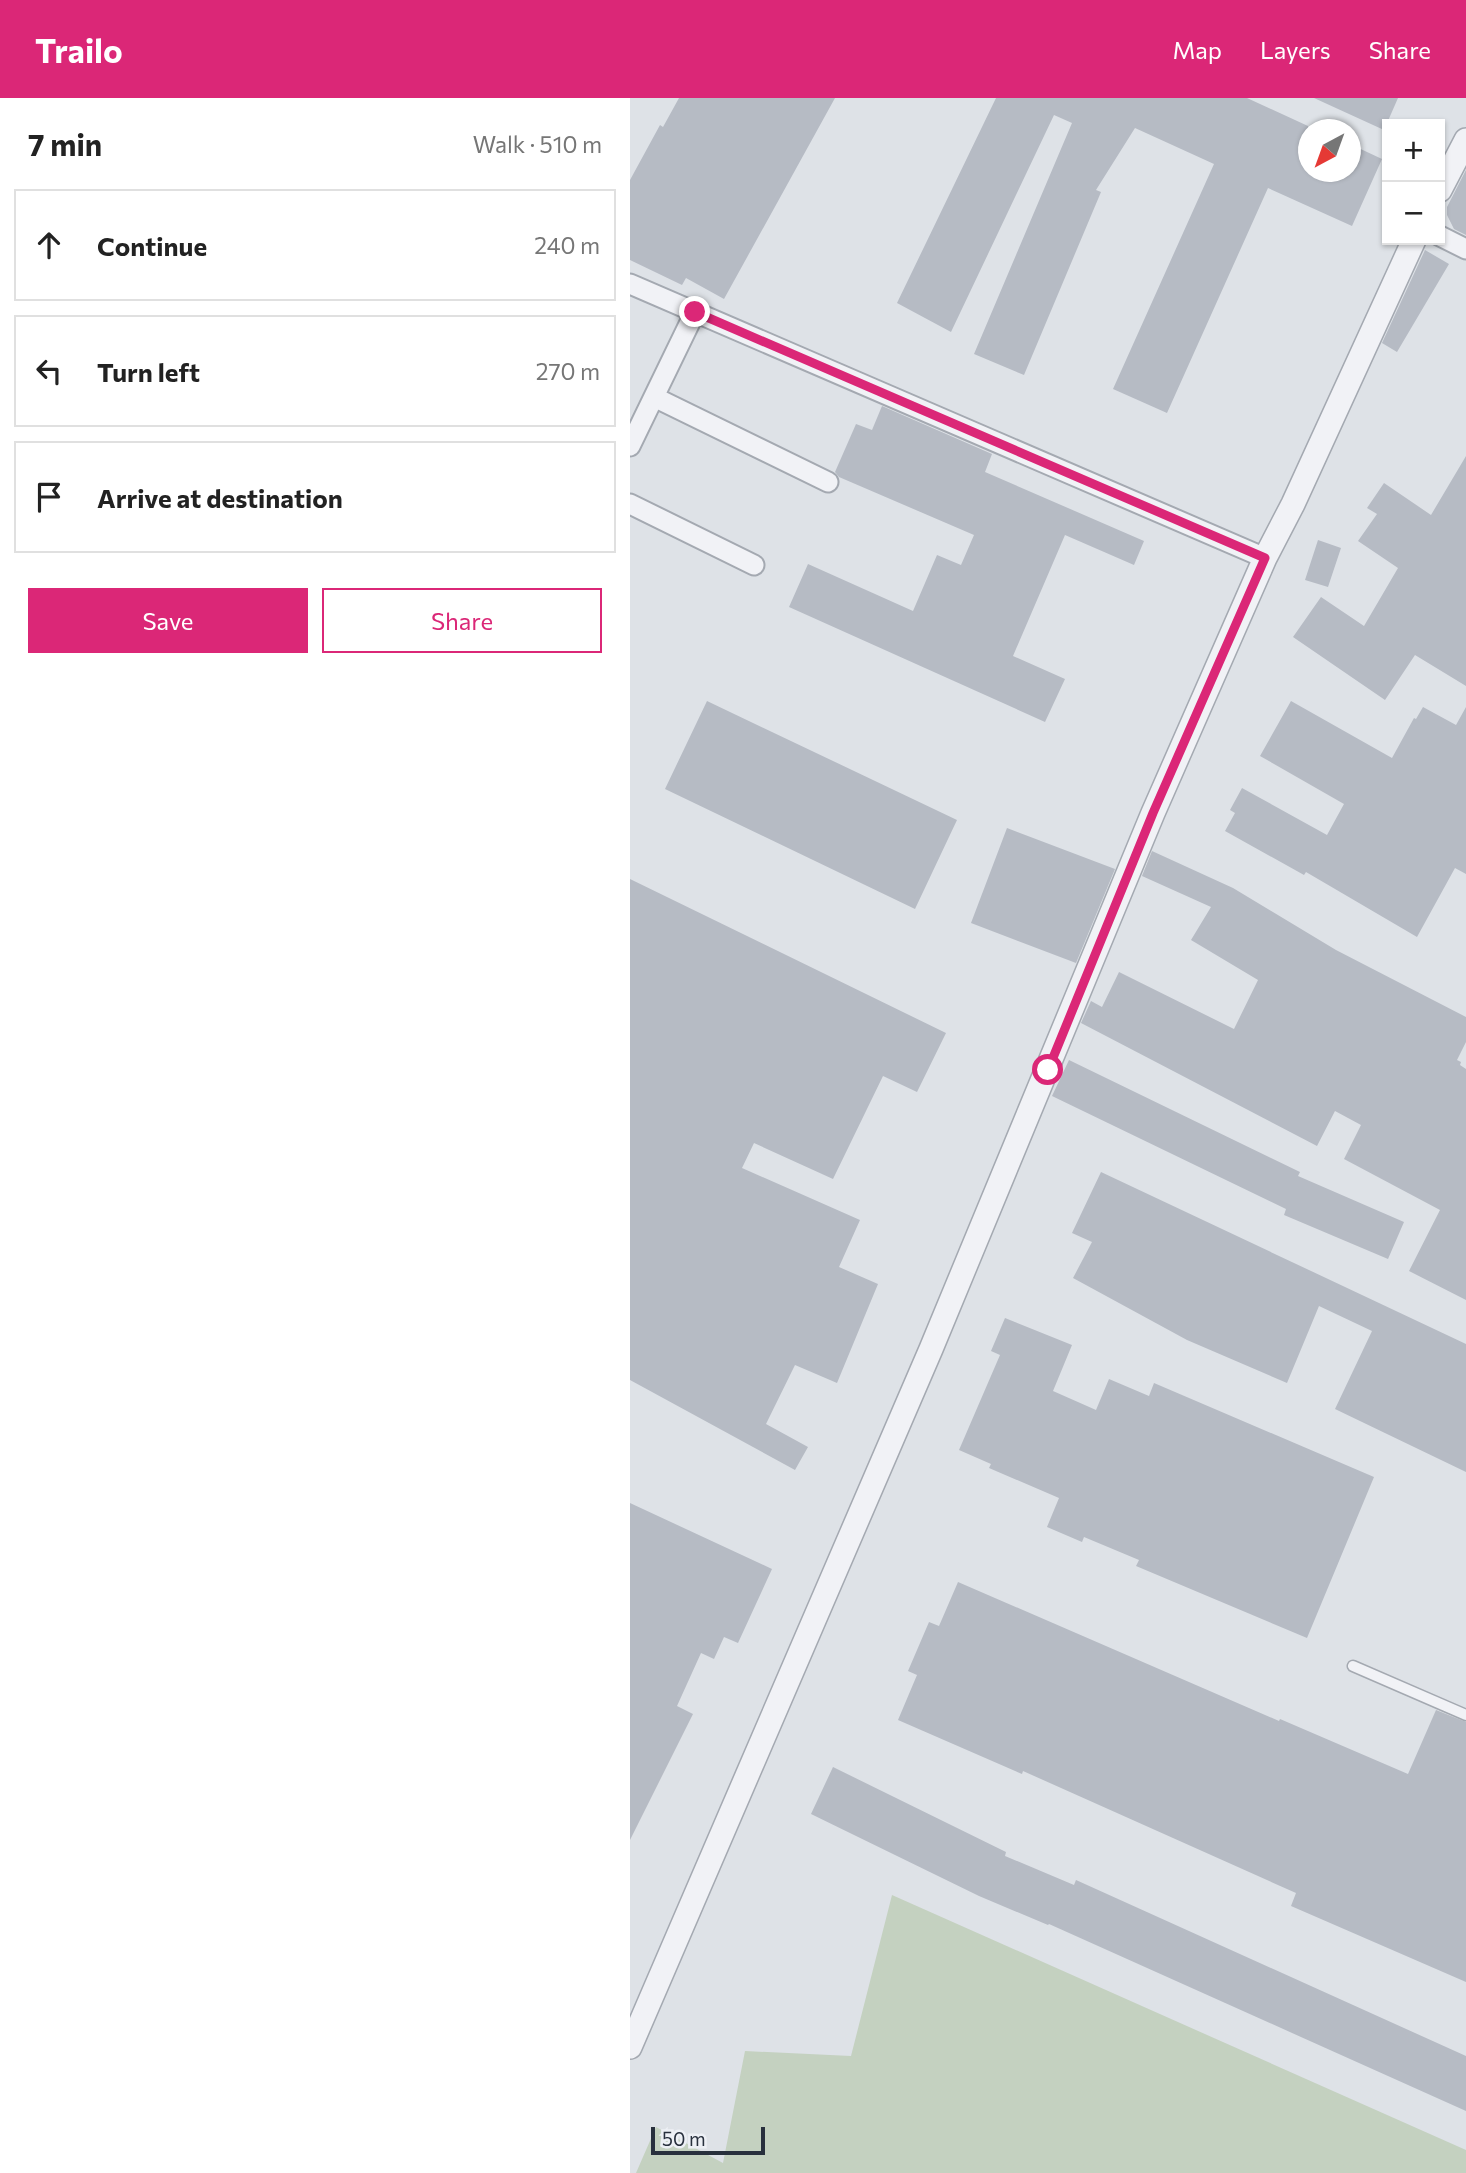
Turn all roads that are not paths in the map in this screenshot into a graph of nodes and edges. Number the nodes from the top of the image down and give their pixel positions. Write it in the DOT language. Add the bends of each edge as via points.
graph roads {
  1 [pos="1466,140"];
  2 [pos="1444,182"];
  3 [pos="1445,238"];
  4 [pos="1412,245"];
  5 [pos="1466,249"];
  6 [pos="630,284"];
  7 [pos="695,312"];
  8 [pos="630,400"];
  9 [pos="651,403"];
  10 [pos="630,446"];
  11 [pos="828,482"];
  12 [pos="630,504"];
  13 [pos="1265,558"];
  14 [pos="754,565"];
  15 [pos="1353,1666"];
  16 [pos="1466,1715"];
  17 [pos="630,2047"];
  1 -- 2 [label="street"];
  3 -- 5 [label="street"];
  4 -- 13 [label="street"];
  6 -- 7 [label="street"];
  7 -- 9 [label="street"];
  7 -- 13 [label="street"];
  8 -- 9 [label="street"];
  9 -- 10 [label="street"];
  9 -- 11 [label="street"];
  12 -- 14 [label="street"];
  13 -- 17 [label="street"];
  15 -- 16 [label="lane"];
}
